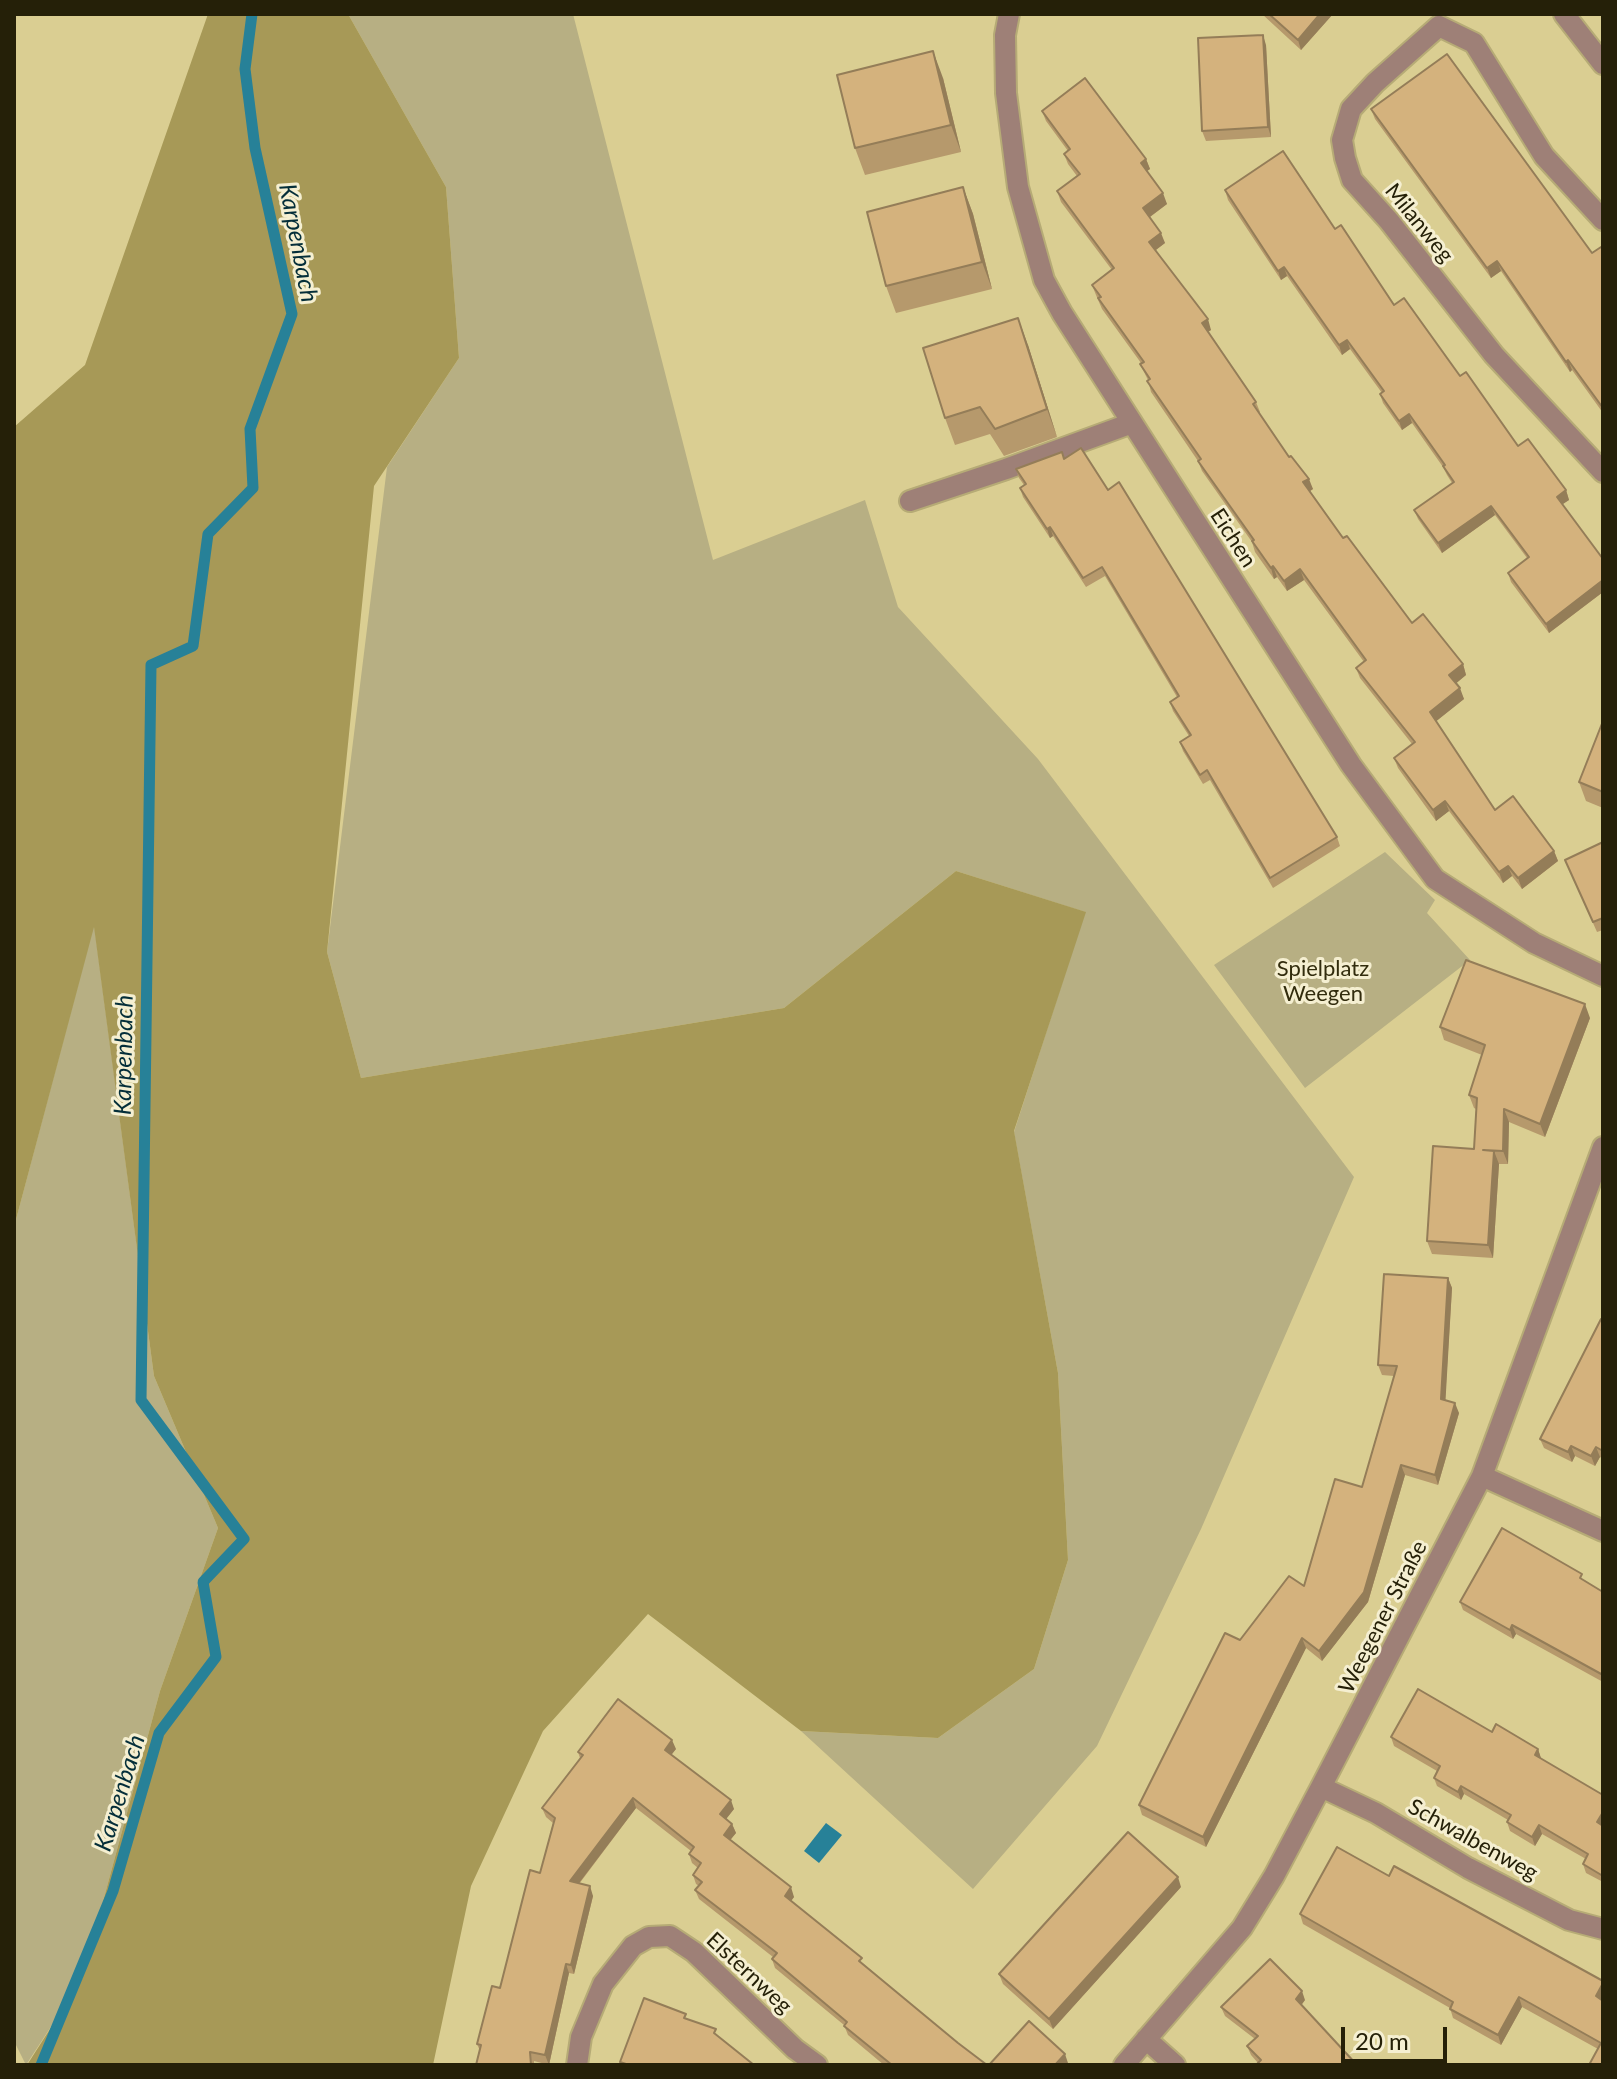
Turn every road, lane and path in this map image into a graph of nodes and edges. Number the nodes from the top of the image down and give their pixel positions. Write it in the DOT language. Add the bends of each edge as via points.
graph roads {
  1 [pos="1009,14"];
  2 [pos="1564,14"];
  3 [pos="1603,64"];
  4 [pos="1603,220"];
  5 [pos="1132,423"];
  6 [pos="1603,472"];
  7 [pos="910,501"];
  8 [pos="1603,976"];
  9 [pos="1603,1147"];
  10 [pos="1482,1476"];
  11 [pos="1603,1531"];
  12 [pos="1321,1787"];
  13 [pos="1603,1929"];
  14 [pos="1146,2039"];
  15 [pos="577,2065"];
  16 [pos="817,2065"];
  17 [pos="1124,2065"];
  18 [pos="1175,2065"];
  1 -- 5 [label="street, Eichen" via="1006,93 1018,187 1044,280"];
  2 -- 3 [label="street"];
  4 -- 6 [label="street, Milanweg" via="1544,156 1474,43 1439,26 1351,109 1342,140 1352,180 1494,355"];
  5 -- 7 [label="street"];
  5 -- 8 [label="street, Eichen" via="1351,765 1435,879 1534,943"];
  9 -- 10 [label="street, Weegener Straße"];
  10 -- 11 [label="street"];
  10 -- 12 [label="street, Weegener Straße"];
  12 -- 13 [label="street, Schwalbenweg" via="1569,1920"];
  12 -- 14 [label="street, Weegener Straße" via="1242,1928"];
  14 -- 17 [label="street, Weegener Straße"];
  14 -- 18 [label="street"];
  15 -- 16 [label="street, Elsternweg" via="581,2037 603,1984 633,1946 649,1937 670,1936"];
}
